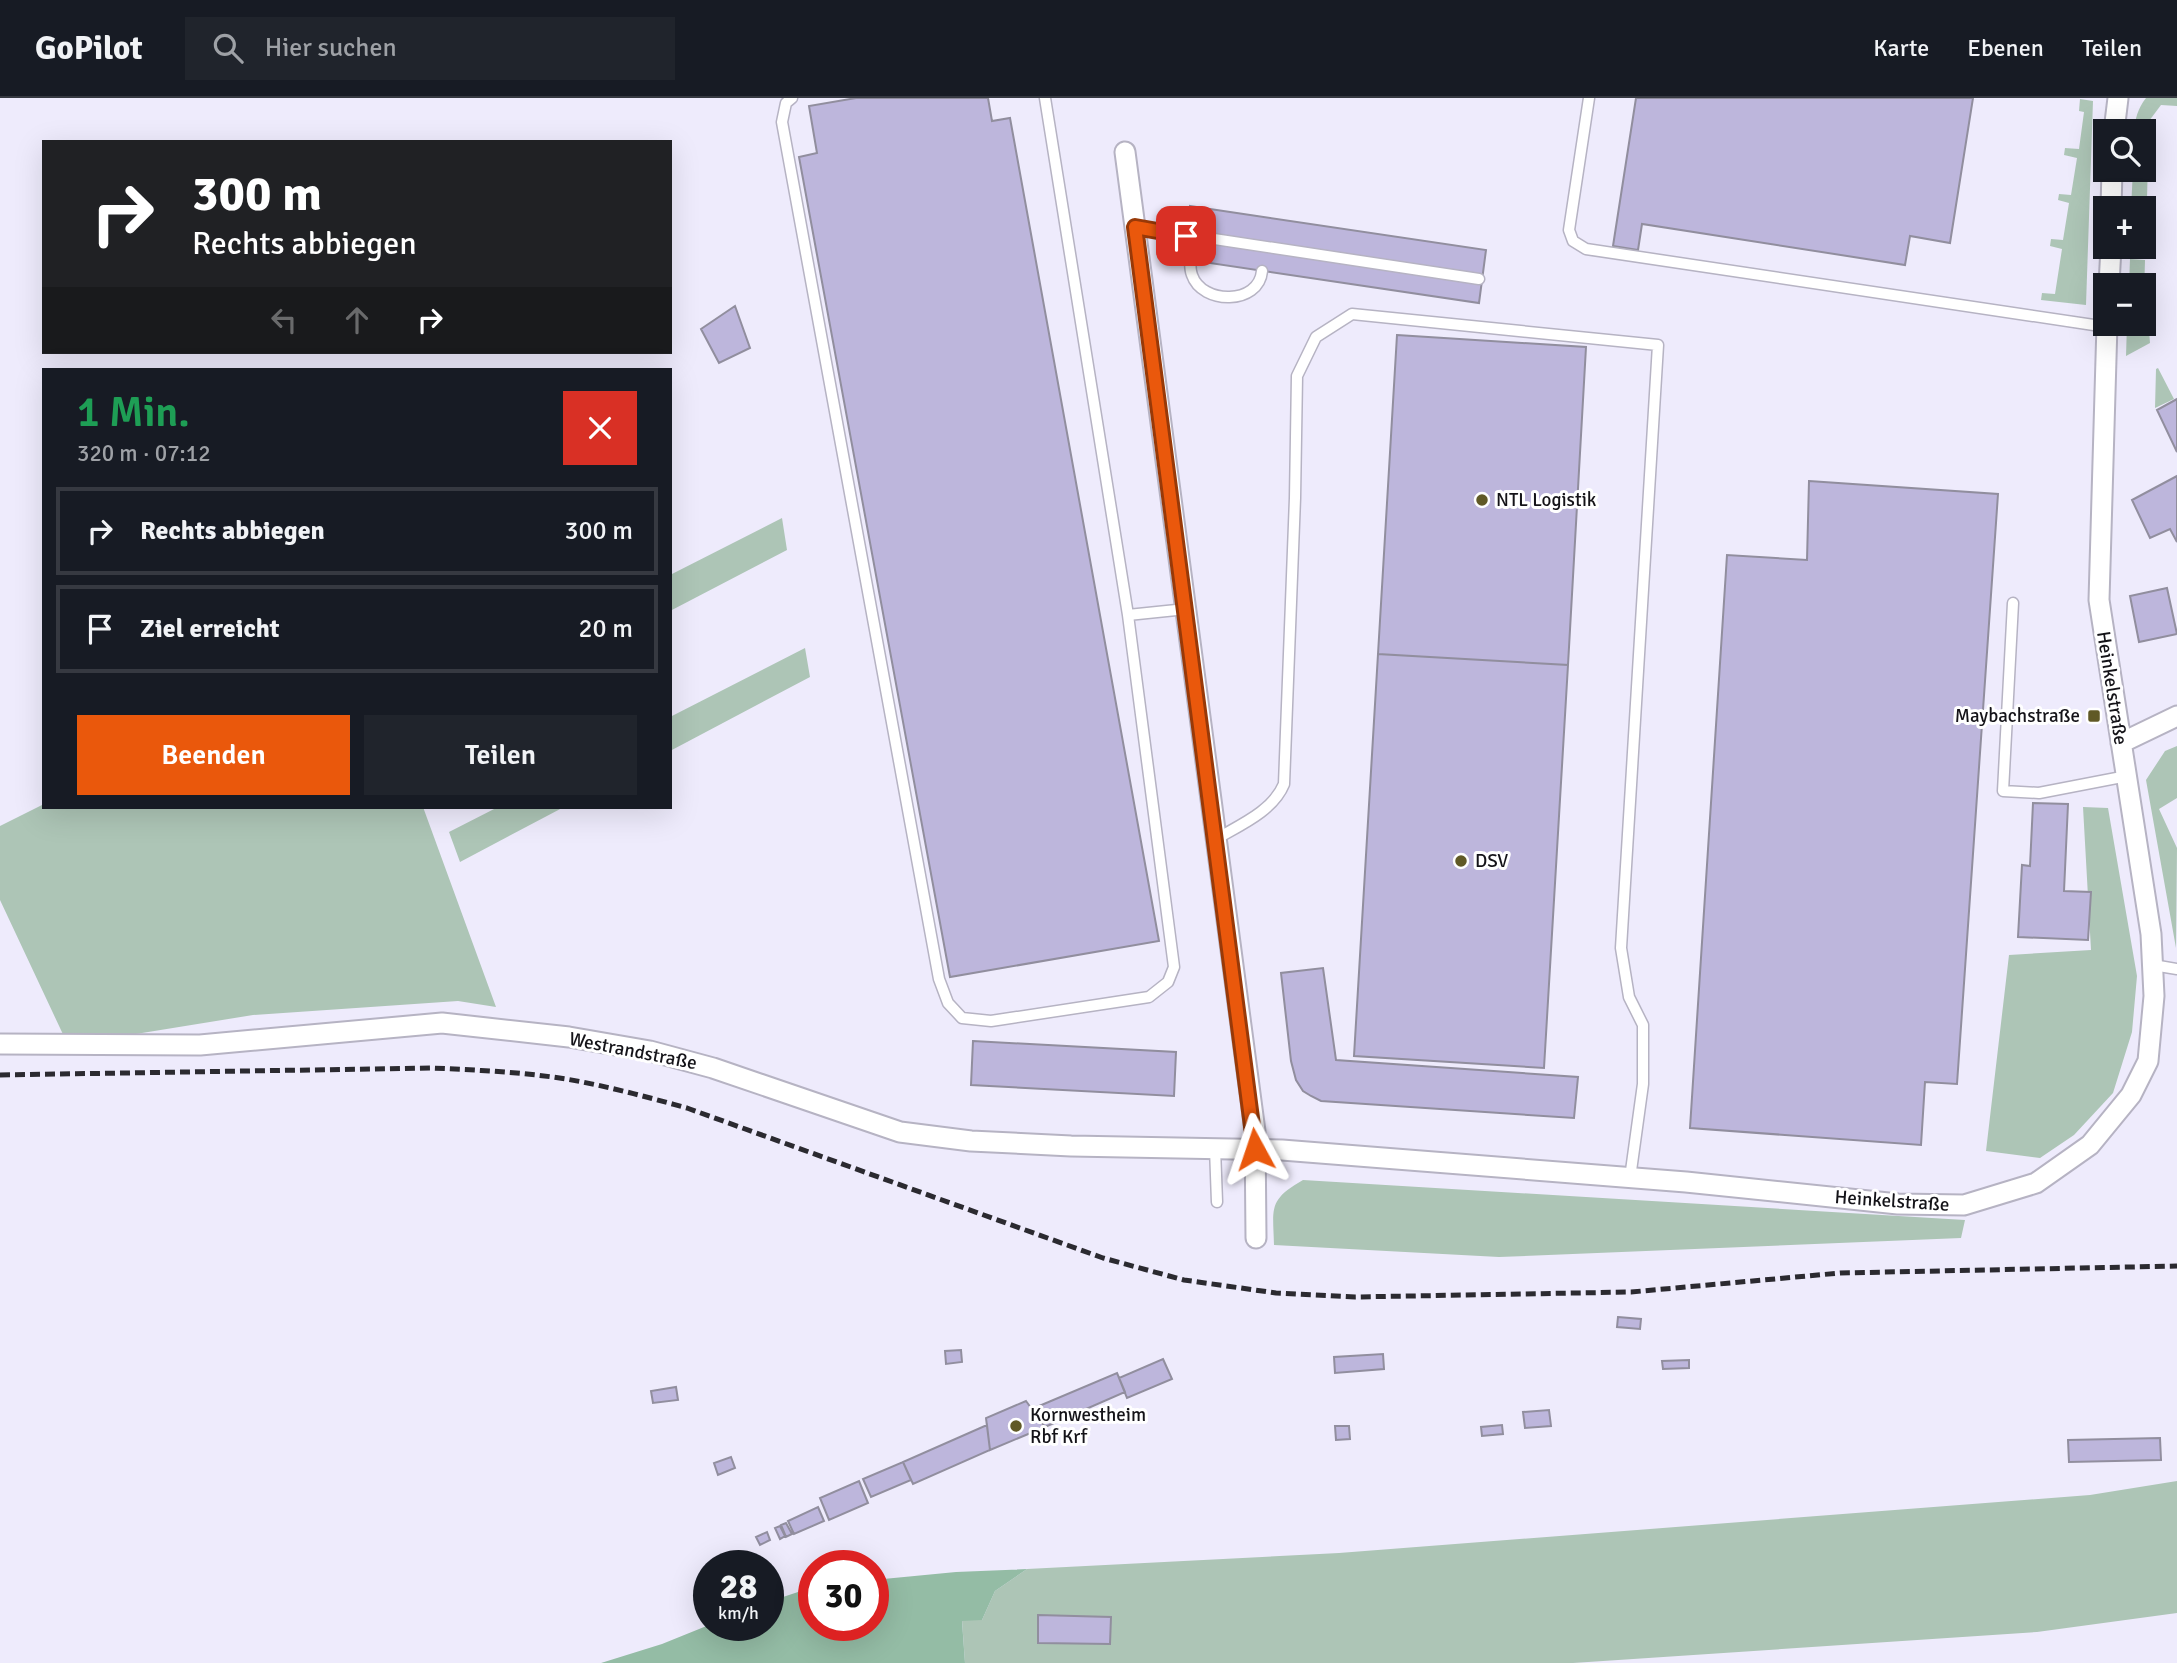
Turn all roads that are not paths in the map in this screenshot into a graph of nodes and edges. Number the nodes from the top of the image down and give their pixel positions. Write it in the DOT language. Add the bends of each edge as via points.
graph roads {
  1 [pos="792,98"];
  2 [pos="1045,98"];
  3 [pos="1590,98"];
  4 [pos="2118,98"];
  5 [pos="2115,119"];
  6 [pos="1125,152"];
  7 [pos="1135,227"];
  8 [pos="1193,237"];
  9 [pos="1262,271"];
  10 [pos="1479,279"];
  11 [pos="2093,323"];
  12 [pos="2107,336"];
  13 [pos="2013,603"];
  14 [pos="1186,610"];
  15 [pos="1128,615"];
  16 [pos="2177,716"];
  17 [pos="2121,743"];
  18 [pos="2127,776"];
  19 [pos="1216,839"];
  20 [pos="2153,965"];
  21 [pos="2177,969"];
  22 [pos="0,1044"];
  23 [pos="1216,1148"];
  24 [pos="1255,1149"];
  25 [pos="1630,1178"];
  26 [pos="1217,1202"];
  27 [pos="1256,1238"];
  1 -- 15 [label="lane" via="786,103 782,122 934,952 948,1003 962,1018 991,1021 1149,997 1168,982 1174,967"];
  2 -- 15 [label="lane"];
  3 -- 11 [label="lane" via="1569,230 1573,241 1586,249"];
  4 -- 5 [label="street"];
  6 -- 7 [label="street"];
  7 -- 8 [label="lane"];
  7 -- 14 [label="street"];
  8 -- 9 [label="lane" via="1190,272 1207,293 1240,296 1261,281"];
  8 -- 10 [label="lane"];
  12 -- 17 [label="street, Heinkelstraße" via="2099,600"];
  13 -- 18 [label="lane" via="2003,791 2039,793"];
  14 -- 15 [label="lane"];
  14 -- 19 [label="street"];
  16 -- 17 [label="street"];
  17 -- 18 [label="street, Heinkelstraße"];
  18 -- 20 [label="street, Heinkelstraße"];
  19 -- 24 [label="street"];
  19 -- 25 [label="lane" via="1264,809 1284,784 1297,376 1316,337 1352,314 1658,345 1620,948 1629,997 1643,1025 1643,1084"];
  20 -- 21 [label="lane"];
  20 -- 25 [label="street, Heinkelstraße" via="2148,1061 2131,1095 2090,1145 2036,1183 1964,1205 1898,1204"];
  22 -- 23 [label="street, Westrandstraße" via="200,1045 442,1023 650,1051 900,1132 971,1141"];
  23 -- 24 [label="street, Westrandstraße"];
  23 -- 26 [label="lane"];
  24 -- 25 [label="street, Heinkelstraße"];
  24 -- 27 [label="street"];
}
